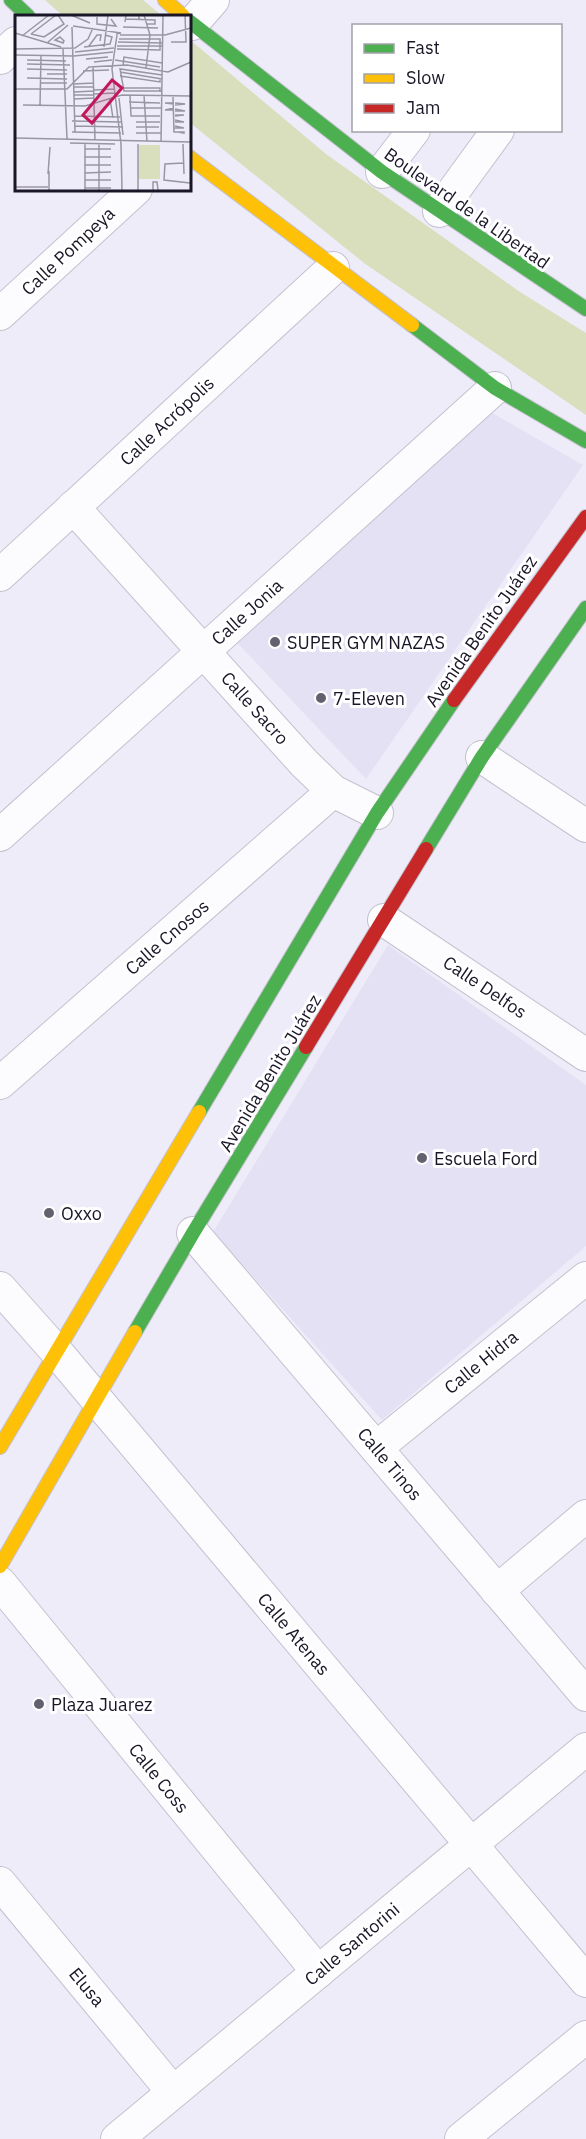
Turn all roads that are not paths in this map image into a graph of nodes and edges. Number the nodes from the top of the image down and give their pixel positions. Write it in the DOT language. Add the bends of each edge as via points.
graph roads {
  1 [pos="11,0"];
  2 [pos="165,0"];
  3 [pos="213,0"];
  4 [pos="27,15"];
  5 [pos="181,15"];
  6 [pos="190,19"];
  7 [pos="190,23"];
  8 [pos="15,44"];
  9 [pos="0,58"];
  10 [pos="412,132"];
  11 [pos="497,132"];
  12 [pos="190,158"];
  13 [pos="382,172"];
  14 [pos="134,190"];
  15 [pos="439,211"];
  16 [pos="333,268"];
  17 [pos="586,309"];
  18 [pos="0,314"];
  19 [pos="495,388"];
  20 [pos="586,441"];
  21 [pos="73,507"];
  22 [pos="586,517"];
  23 [pos="0,575"];
  24 [pos="586,608"];
  25 [pos="204,651"];
  26 [pos="482,757"];
  27 [pos="333,791"];
  28 [pos="377,813"];
  29 [pos="586,826"];
  30 [pos="0,835"];
  31 [pos="384,920"];
  32 [pos="586,1054"];
  33 [pos="0,1083"];
  34 [pos="193,1233"];
  35 [pos="586,1278"];
  36 [pos="0,1288"];
  37 [pos="57,1351"];
  38 [pos="96,1398"];
  39 [pos="2,1441"];
  40 [pos="376,1448"];
  41 [pos="586,1516"];
  42 [pos="0,1566"];
  43 [pos="0,1583"];
  44 [pos="497,1590"];
  45 [pos="586,1695"];
  46 [pos="586,1749"];
  47 [pos="472,1844"];
  48 [pos="0,1882"];
  49 [pos="318,1972"];
  50 [pos="586,1981"];
  51 [pos="586,2037"];
  52 [pos="173,2092"];
  53 [pos="117,2139"];
  54 [pos="461,2139"];
  1 -- 4 [label="main road"];
  2 -- 5 [label="main road, Boulevard de la Libertad"];
  3 -- 6 [label="street"];
  7 -- 13 [label="main road, Boulevard de la Libertad"];
  8 -- 9 [label="street"];
  10 -- 13 [label="street"];
  11 -- 15 [label="street"];
  12 -- 16 [label="main road"];
  13 -- 15 [label="main road, Boulevard de la Libertad"];
  14 -- 18 [label="street, Calle Pompeya"];
  15 -- 17 [label="main road, Boulevard de la Libertad"];
  16 -- 19 [label="main road"];
  16 -- 21 [label="street, Calle Acrópolis"];
  19 -- 20 [label="main road"];
  19 -- 25 [label="street, Calle Jonia"];
  21 -- 23 [label="street, Calle Acrópolis"];
  21 -- 25 [label="street, Calle Sacro"];
  22 -- 28 [label="main road, Avenida Benito Juárez" via="487,652"];
  24 -- 26 [label="main road, Avenida Benito Juárez"];
  25 -- 27 [label="street, Calle Sacro"];
  25 -- 30 [label="street, Calle Jonia"];
  26 -- 29 [label="street"];
  26 -- 31 [label="main road, Avenida Benito Juárez"];
  27 -- 28 [label="street, Calle Sacro"];
  27 -- 33 [label="street, Calle Cnosos"];
  28 -- 37 [label="main road, Avenida Benito Juárez"];
  31 -- 32 [label="street, Calle Delfos"];
  31 -- 34 [label="main road, Avenida Benito Juárez"];
  34 -- 38 [label="main road, Avenida Benito Juárez"];
  34 -- 40 [label="street, Calle Tinos"];
  35 -- 40 [label="street, Calle Hidra"];
  36 -- 37 [label="street, Calle Atenas"];
  37 -- 38 [label="street, Calle Atenas"];
  37 -- 39 [label="main road, Avenida Benito Juárez"];
  38 -- 42 [label="main road, Avenida Benito Juárez"];
  38 -- 47 [label="street, Calle Atenas"];
  40 -- 44 [label="street, Calle Tinos"];
  41 -- 44 [label="street"];
  43 -- 49 [label="street, Calle Coss"];
  44 -- 45 [label="street, Calle Tinos"];
  46 -- 47 [label="street, Calle Santorini"];
  47 -- 49 [label="street, Calle Santorini"];
  47 -- 50 [label="street, Calle Atenas"];
  48 -- 52 [label="street, Elusa"];
  49 -- 52 [label="street, Calle Santorini"];
  51 -- 54 [label="street"];
  52 -- 53 [label="street, Calle Santorini"];
}
